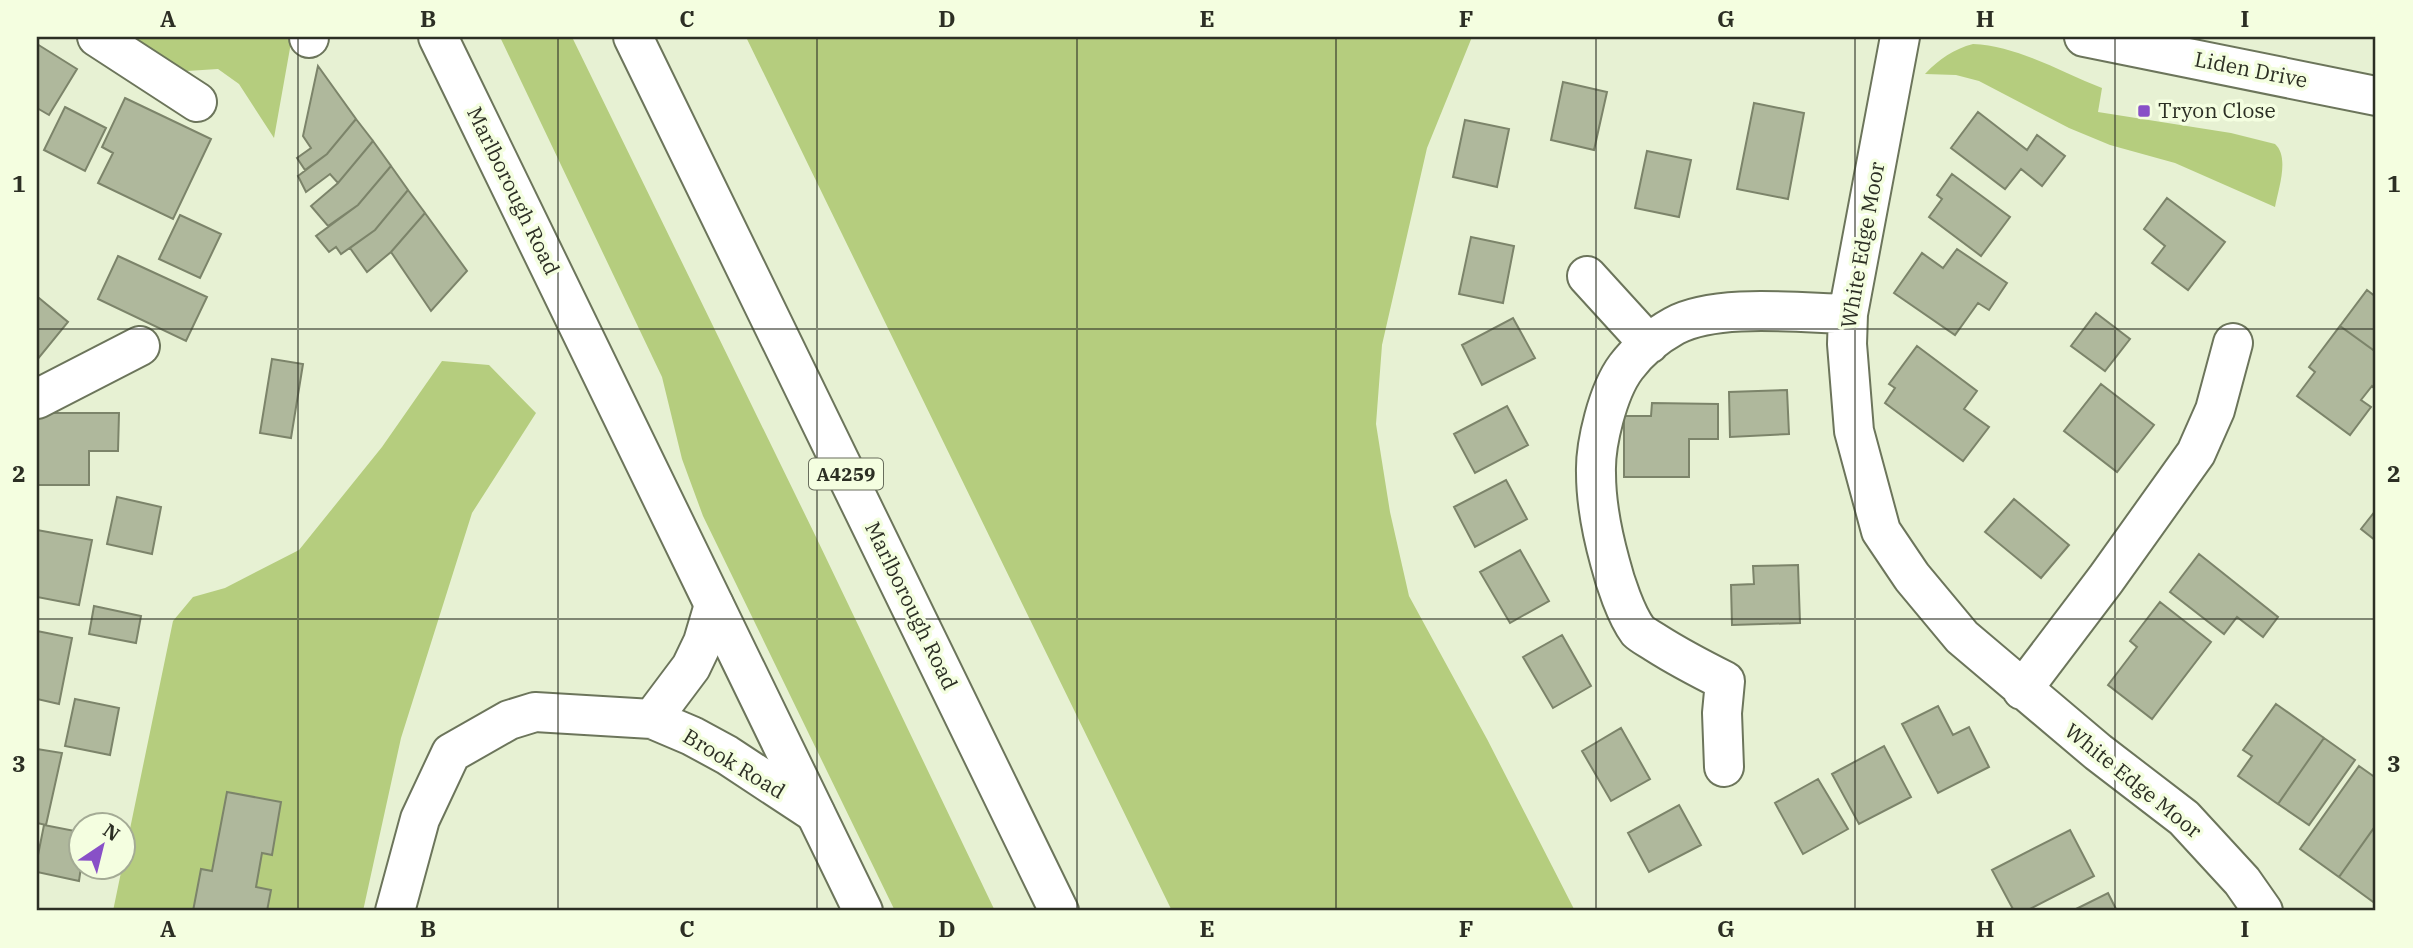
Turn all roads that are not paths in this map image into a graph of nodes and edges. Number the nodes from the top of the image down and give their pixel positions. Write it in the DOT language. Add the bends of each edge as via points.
graph roads {
  1 [pos="97,37"];
  2 [pos="438,37"];
  3 [pos="633,37"];
  4 [pos="1900,37"];
  5 [pos="2084,37"];
  6 [pos="2376,96"];
  7 [pos="197,102"];
  8 [pos="1587,276"];
  9 [pos="1847,314"];
  10 [pos="2233,343"];
  11 [pos="1648,344"];
  12 [pos="140,346"];
  13 [pos="37,400"];
  14 [pos="714,605"];
  15 [pos="2022,690"];
  16 [pos="652,719"];
  17 [pos="1724,766"];
  18 [pos="815,813"];
  19 [pos="395,911"];
  20 [pos="863,911"];
  21 [pos="1059,911"];
  22 [pos="2263,911"];
  1 -- 7 [label="street"];
  2 -- 14 [label="street, Marlborough Road"];
  3 -- 21 [label="street, Marlborough Road / A4259"];
  4 -- 9 [label="street, White Edge Moor"];
  5 -- 6 [label="street, Liden Drive"];
  8 -- 11 [label="street"];
  9 -- 11 [label="street" via="1708,316 1676,325"];
  9 -- 15 [label="street, White Edge Moor" via="1854,430 1881,531 1962,637"];
  10 -- 15 [label="street" via="2215,410 2196,453"];
  11 -- 17 [label="street" via="1625,368 1601,432 1595,471 1603,532 1616,587 1639,631 1685,662 1725,681"];
  12 -- 13 [label="street"];
  14 -- 16 [label="street" via="691,667"];
  14 -- 18 [label="street, Marlborough Road"];
  15 -- 22 [label="street, White Edge Moor" via="2184,818"];
  16 -- 18 [label="street, Brook Road" via="727,755"];
  16 -- 19 [label="street, Brook Road" via="535,712 509,720 451,753 420,819"];
  18 -- 20 [label="street, Marlborough Road"];
}
